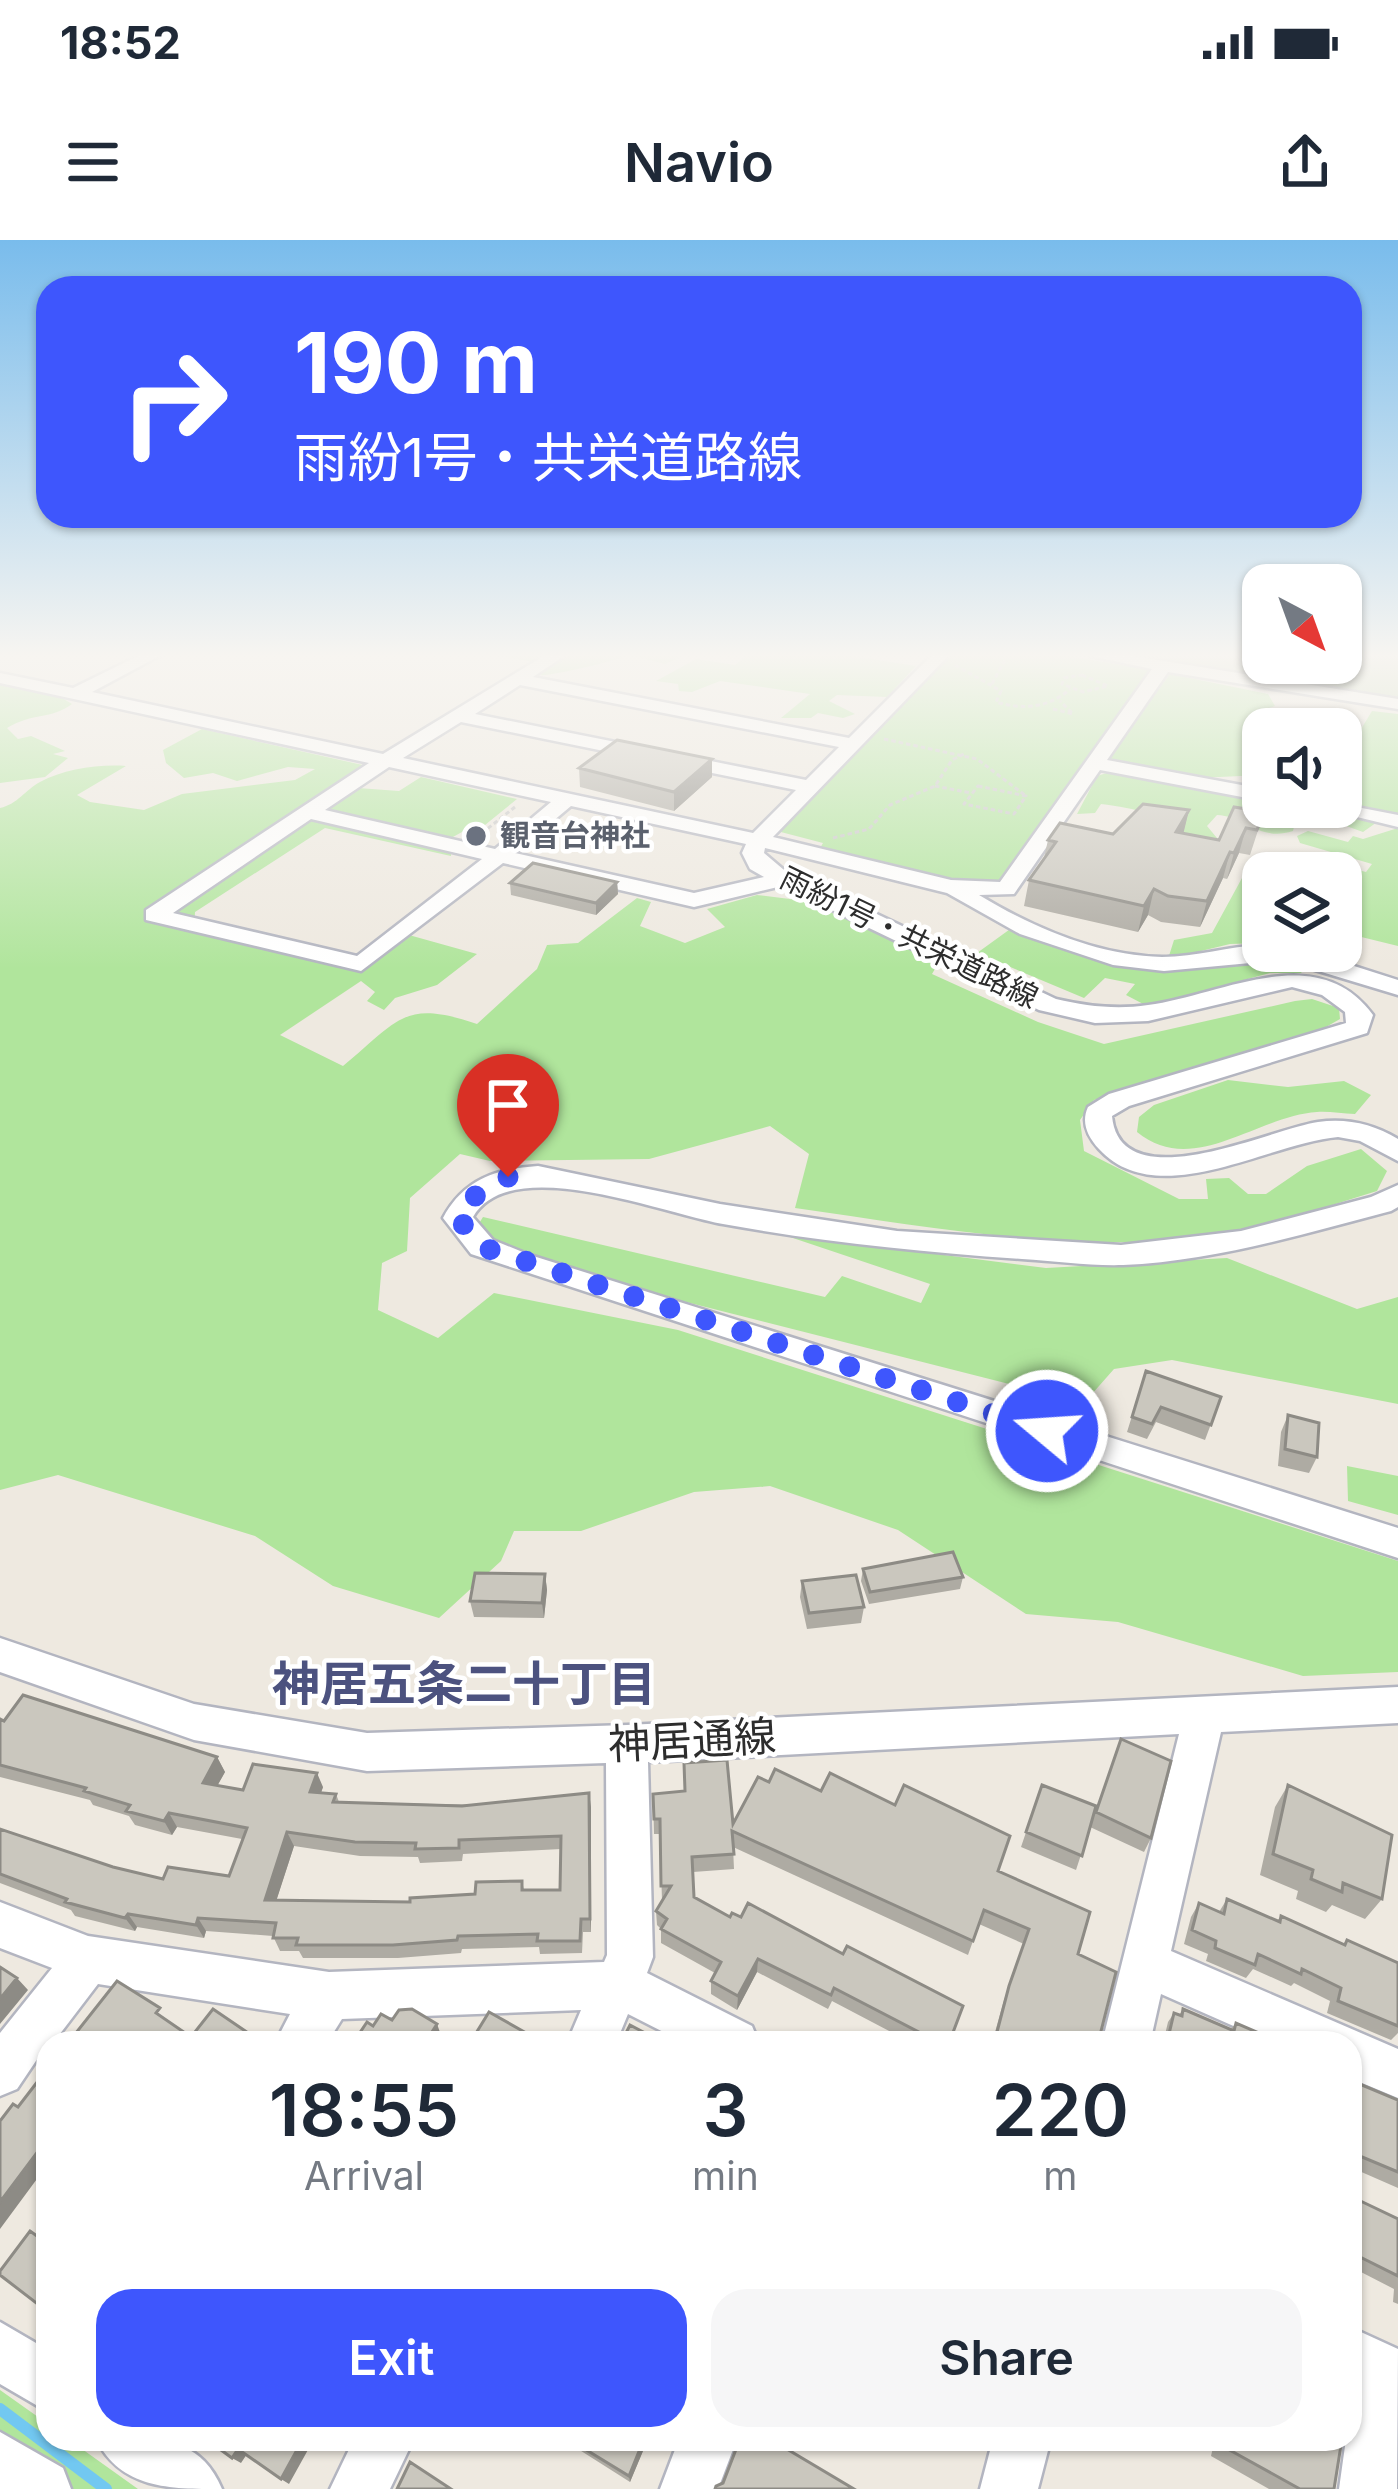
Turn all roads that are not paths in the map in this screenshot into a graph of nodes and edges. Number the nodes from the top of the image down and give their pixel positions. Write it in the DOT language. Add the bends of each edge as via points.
graph roads {
  1 [pos="375,759"];
  2 [pos="388,759"];
  3 [pos="671,759"];
  4 [pos="838,759"];
  5 [pos="1098,759"];
  6 [pos="385,761"];
  7 [pos="1094,764"];
  8 [pos="810,787"];
  9 [pos="1242,791"];
  10 [pos="566,800"];
  11 [pos="306,812"];
  12 [pos="1362,814"];
  13 [pos="1398,820"];
  14 [pos="757,841"];
  15 [pos="500,856"];
  16 [pos="784,880"];
  17 [pos="951,886"];
  18 [pos="1386,984"];
  19 [pos="1341,994"];
  20 [pos="1398,1152"];
  21 [pos="1398,1194"];
  22 [pos="1398,1543"];
  23 [pos="0,1655"];
  24 [pos="1398,1705"];
  25 [pos="1205,1713"];
  26 [pos="627,1744"];
  27 [pos="0,1925"];
  28 [pos="88,1959"];
  29 [pos="1146,1964"];
  30 [pos="621,1985"];
  31 [pos="329,1996"];
  32 [pos="307,2031"];
  33 [pos="597,2031"];
  34 [pos="711,2031"];
  35 [pos="1129,2031"];
  36 [pos="1300,2031"];
  37 [pos="1362,2058"];
  38 [pos="0,2072"];
  39 [pos="1398,2074"];
  40 [pos="0,2350"];
  41 [pos="1377,2369"];
  42 [pos="36,2376"];
  43 [pos="142,2451"];
  44 [pos="379,2451"];
  45 [pos="703,2451"];
  46 [pos="1019,2451"];
  47 [pos="0,2461"];
  48 [pos="41,2489"];
  49 [pos="194,2489"];
  50 [pos="359,2489"];
  51 [pos="688,2489"];
  52 [pos="1009,2489"];
  53 [pos="1368,2489"];
  1 -- 6 [label="street, 雨紛1号・共栄道路線"];
  2 -- 6 [label="street"];
  3 -- 8 [label="street"];
  4 -- 8 [label="street"];
  5 -- 7 [label="street"];
  6 -- 10 [label="street, 雨紛1号・共栄道路線"];
  6 -- 11 [label="street"];
  7 -- 9 [label="street"];
  7 -- 17 [label="street" via="1006,889"];
  8 -- 14 [label="street"];
  10 -- 14 [label="street, 雨紛1号・共栄道路線"];
  10 -- 15 [label="street"];
  11 -- 15 [label="street"];
  11 -- 15 [label="street" via="154,916 362,964"];
  12 -- 13 [label="street"];
  14 -- 16 [label="street, 雨紛1号・共栄道路線" via="758,864"];
  14 -- 17 [label="street"];
  15 -- 16 [label="street" via="694,900"];
  16 -- 19 [label="street, 雨紛1号・共栄道路線" via="1048,1005 1095,1015 1148,1013 1292,980"];
  17 -- 18 [label="street" via="979,906 1098,954 1166,964 1264,952"];
  18 -- 19 [label="street"];
  19 -- 20 [label="street" via="1360,1015 1358,1028 1119,1100 1098,1113 1096,1128 1129,1157 1180,1167 1343,1128"];
  21 -- 22 [label="street" via="1240,1241 1121,1255 897,1240 538,1175 480,1190 458,1218 482,1247 519,1262"];
  23 -- 26 [label="street, 神居通線" via="194,1723 367,1752"];
  24 -- 25 [label="street, 神居通線"];
  25 -- 26 [label="street, 神居通線"];
  25 -- 29 [label="street"];
  26 -- 30 [label="street" via="630,1957"];
  27 -- 28 [label="street"];
  28 -- 31 [label="street"];
  28 -- 38 [label="street"];
  29 -- 35 [label="street"];
  29 -- 36 [label="street"];
  30 -- 31 [label="street"];
  30 -- 33 [label="street"];
  30 -- 34 [label="street"];
  31 -- 32 [label="street"];
  37 -- 39 [label="street"];
  40 -- 42 [label="street"];
  41 -- 53 [label="street"];
  43 -- 49 [label="street"];
  44 -- 50 [label="street"];
  45 -- 51 [label="street"];
  46 -- 52 [label="street"];
  47 -- 48 [label="street"];
}
